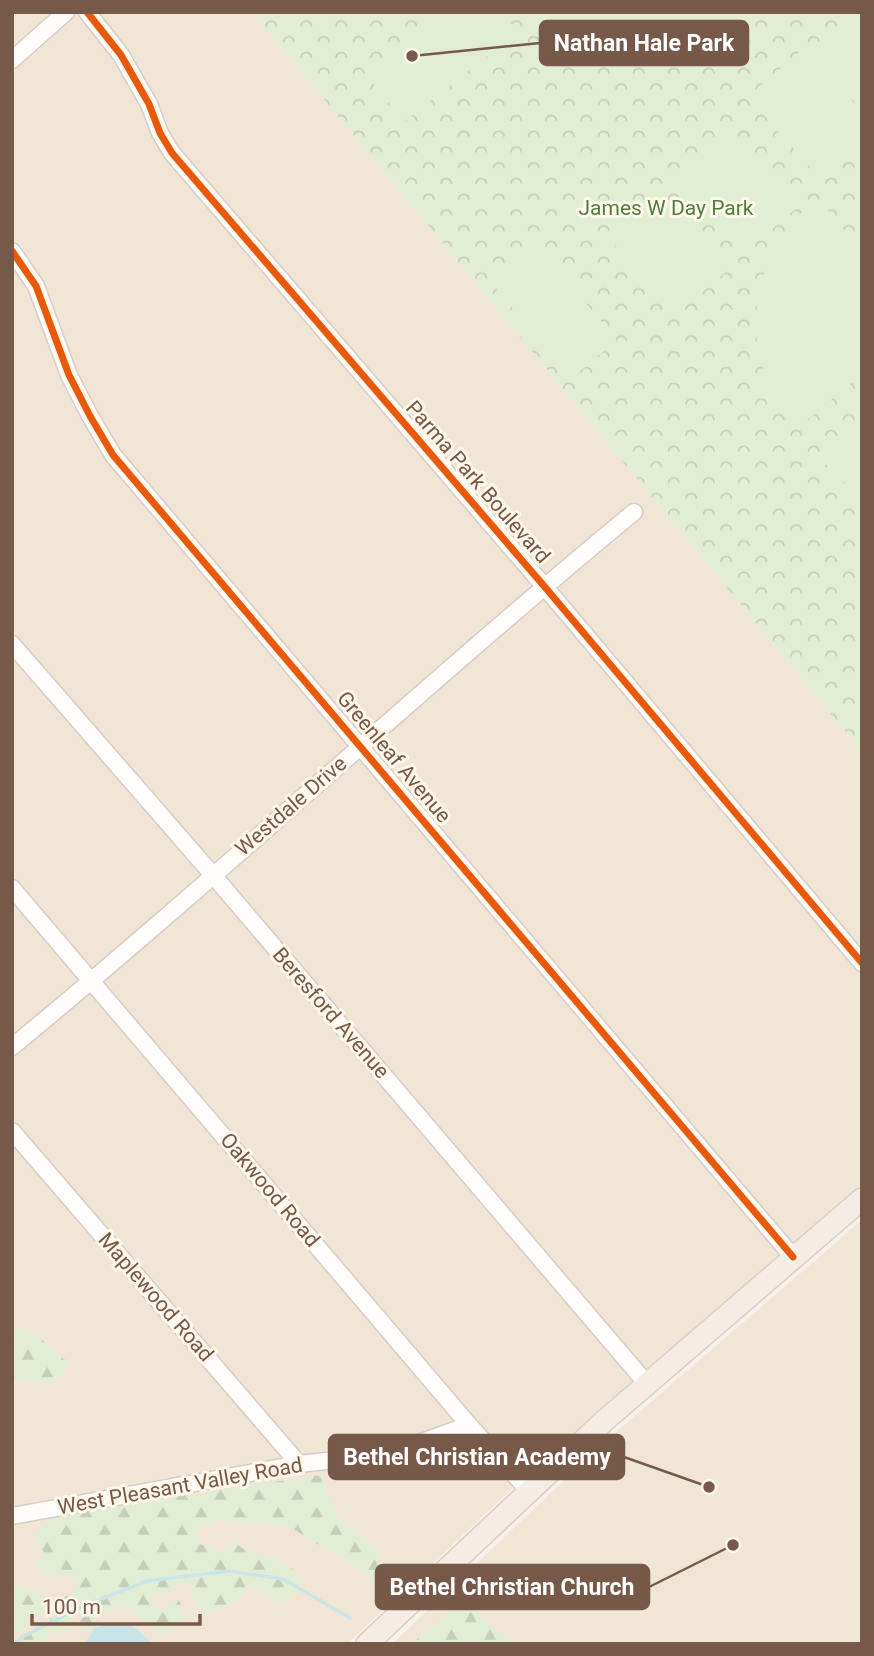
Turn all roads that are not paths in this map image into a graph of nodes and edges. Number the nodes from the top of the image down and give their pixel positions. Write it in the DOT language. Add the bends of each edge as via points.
graph roads {
  1 [pos="66,12"];
  2 [pos="87,12"];
  3 [pos="12,60"];
  4 [pos="12,251"];
  5 [pos="634,512"];
  6 [pos="544,586"];
  7 [pos="12,644"];
  8 [pos="361,745"];
  9 [pos="212,874"];
  10 [pos="12,888"];
  11 [pos="862,963"];
  12 [pos="92,981"];
  13 [pos="12,1047"];
  14 [pos="12,1131"];
  15 [pos="862,1199"];
  16 [pos="793,1257"];
  17 [pos="647,1384"];
  18 [pos="469,1425"];
  19 [pos="299,1464"];
  20 [pos="529,1491"];
  21 [pos="12,1516"];
  22 [pos="367,1644"];
  1 -- 3 [label="street"];
  2 -- 6 [label="street, Parma Park Boulevard" via="121,55 172,153"];
  4 -- 8 [label="street, Greenleaf Avenue" via="36,286 69,375 113,454"];
  5 -- 6 [label="street, Westdale Drive"];
  6 -- 8 [label="street, Westdale Drive"];
  6 -- 11 [label="street, Parma Park Boulevard"];
  7 -- 9 [label="street, Beresford Avenue"];
  8 -- 9 [label="street, Westdale Drive"];
  8 -- 16 [label="street, Greenleaf Avenue"];
  9 -- 12 [label="street, Westdale Drive"];
  9 -- 17 [label="street, Beresford Avenue"];
  10 -- 12 [label="street, Oakwood Road"];
  12 -- 13 [label="street, Westdale Drive"];
  12 -- 18 [label="street, Oakwood Road"];
  14 -- 19 [label="street, Maplewood Road"];
  15 -- 16 [label="main road"];
  16 -- 17 [label="main road"];
  17 -- 20 [label="main road"];
  18 -- 19 [label="street, West Pleasant Valley Road" via="388,1454"];
  18 -- 20 [label="street, Oakwood Road"];
  19 -- 21 [label="street, West Pleasant Valley Road"];
  20 -- 22 [label="main road"];
}
